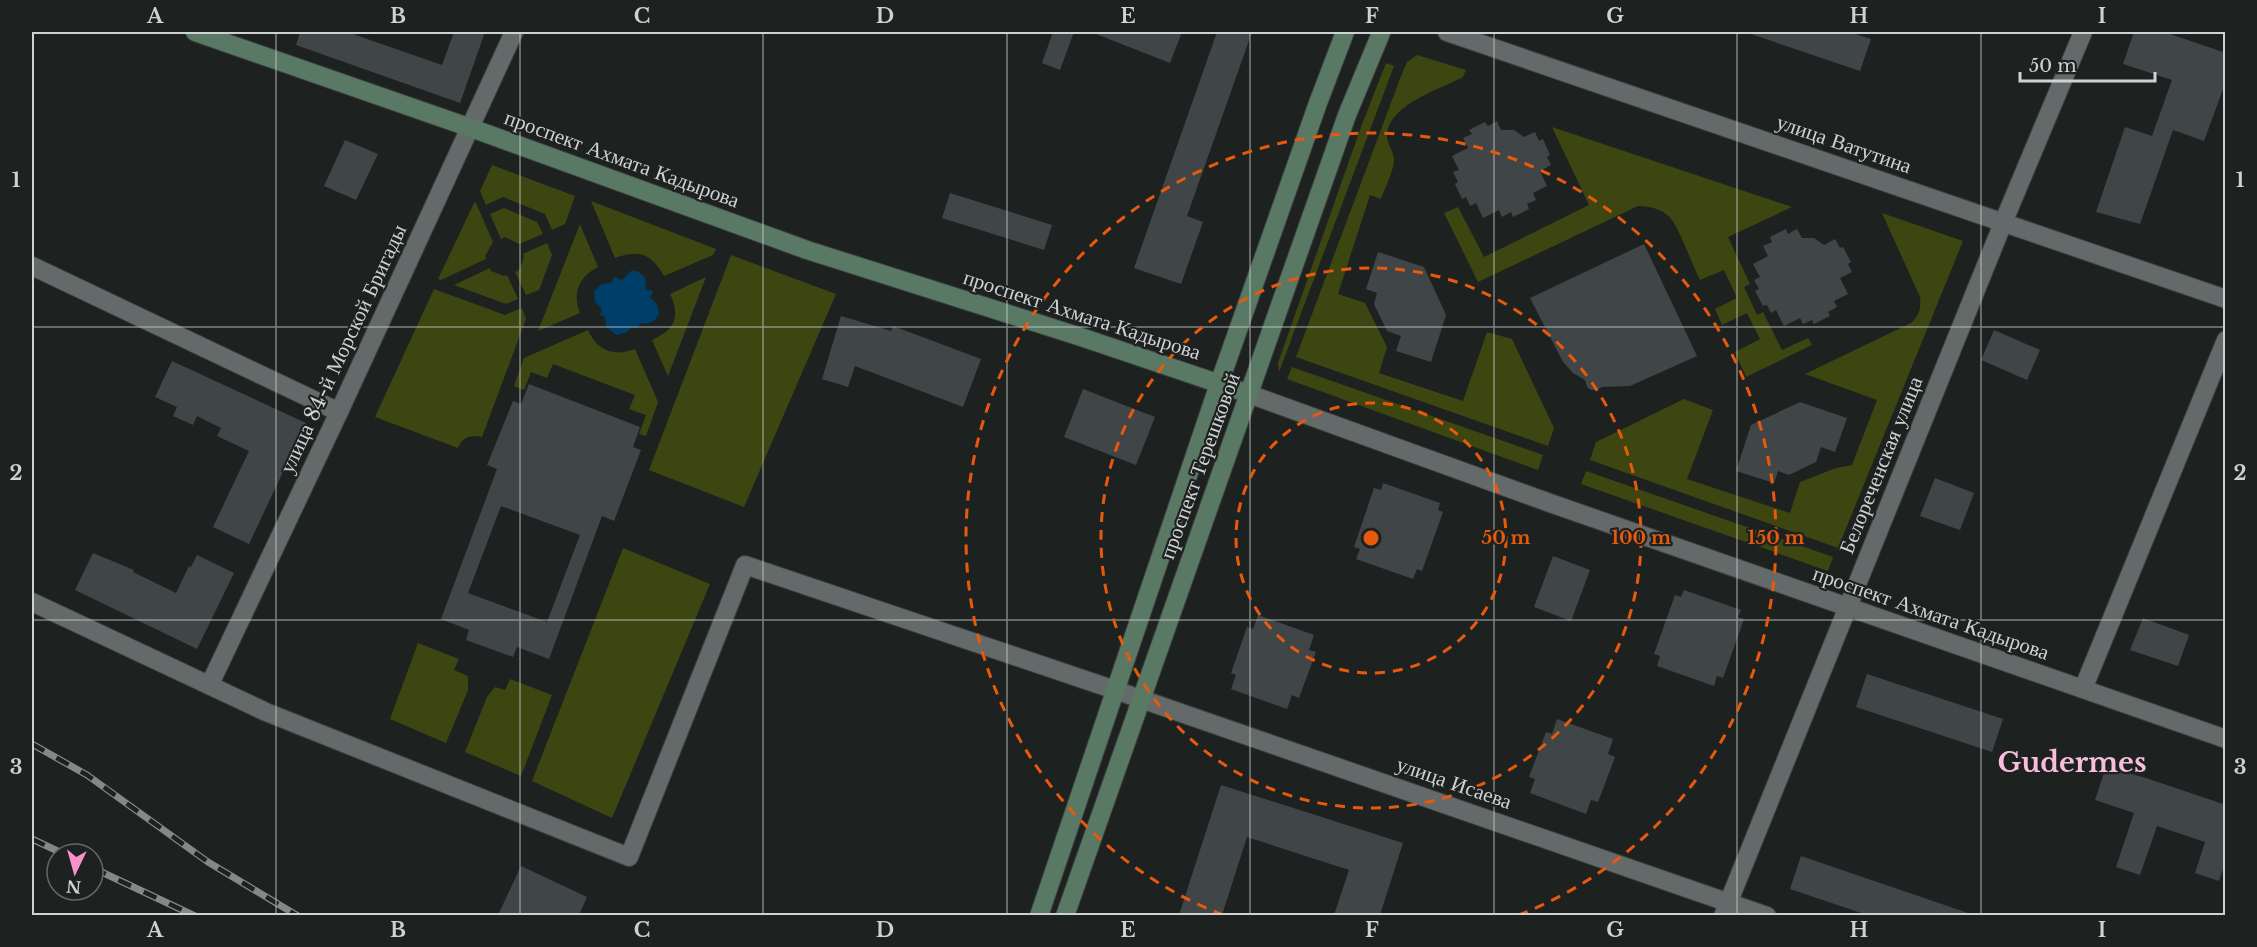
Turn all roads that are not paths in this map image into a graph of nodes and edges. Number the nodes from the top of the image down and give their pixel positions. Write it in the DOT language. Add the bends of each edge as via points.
graph roads {
  1 [pos="195,32"];
  2 [pos="514,32"];
  3 [pos="1346,32"];
  4 [pos="1380,32"];
  5 [pos="1447,32"];
  6 [pos="2083,32"];
  7 [pos="471,128"];
  8 [pos="2003,223"];
  9 [pos="32,266"];
  10 [pos="2226,299"];
  11 [pos="2226,340"];
  12 [pos="1235,389"];
  13 [pos="339,412"];
  14 [pos="32,602"];
  15 [pos="1847,607"];
  16 [pos="210,684"];
  17 [pos="2083,689"];
  18 [pos="1127,694"];
  19 [pos="2226,739"];
  20 [pos="1725,909"];
  21 [pos="1039,915"];
  22 [pos="1065,915"];
  23 [pos="1767,915"];
  1 -- 7 [label="main road, проспект Ахмата Кадырова"];
  2 -- 7 [label="street, улица 84-й Морской Бригады"];
  3 -- 12 [label="main road, проспект Терешковой" via="1314,114"];
  4 -- 12 [label="main road, проспект Терешковой"];
  5 -- 8 [label="street, улица Ватутина"];
  6 -- 8 [label="street, Белореченская улица"];
  7 -- 12 [label="main road, проспект Ахмата Кадырова" via="807,249"];
  7 -- 13 [label="street, улица 84-й Морской Бригады"];
  8 -- 10 [label="street, улица Ватутина"];
  8 -- 15 [label="street, Белореченская улица"];
  9 -- 13 [label="street"];
  11 -- 17 [label="street"];
  12 -- 15 [label="street, проспект Ахмата Кадырова"];
  12 -- 18 [label="main road, проспект Терешковой"];
  12 -- 18 [label="main road, проспект Терешковой"];
  13 -- 16 [label="street, улица 84-й Морской Бригады"];
  14 -- 16 [label="street"];
  15 -- 17 [label="street, проспект Ахмата Кадырова"];
  15 -- 20 [label="street, Белореченская улица"];
  16 -- 18 [label="street, улица Исаева" via="266,712 629,857 745,565"];
  17 -- 19 [label="street, проспект Ахмата Кадырова"];
  18 -- 20 [label="street, улица Исаева"];
  18 -- 21 [label="main road, проспект Терешковой"];
  18 -- 22 [label="main road, проспект Терешковой"];
  20 -- 23 [label="street, улица Исаева"];
}
